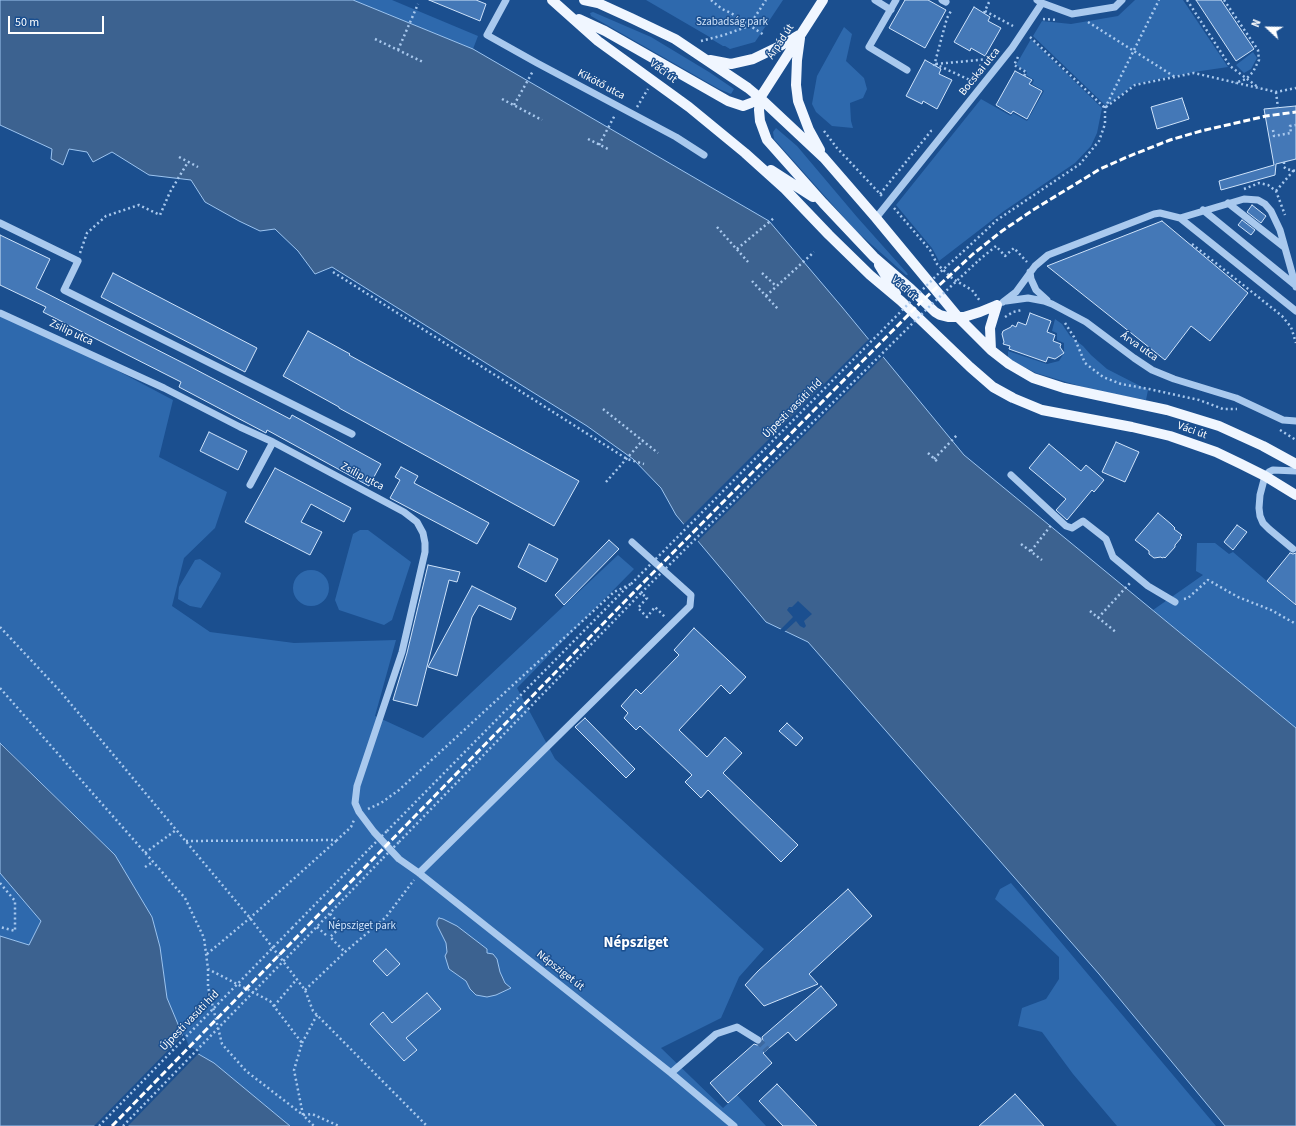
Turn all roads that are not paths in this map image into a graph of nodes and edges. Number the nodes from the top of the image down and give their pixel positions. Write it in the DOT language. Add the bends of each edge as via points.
graph roads {
  1 [pos="506,0"];
  2 [pos="552,0"];
  3 [pos="584,0"];
  4 [pos="823,0"];
  5 [pos="875,0"];
  6 [pos="896,0"];
  7 [pos="1122,0"];
  8 [pos="596,2"];
  9 [pos="1040,2"];
  10 [pos="891,10"];
  11 [pos="568,14"];
  12 [pos="801,34"];
  13 [pos="704,58"];
  14 [pos="907,70"];
  15 [pos="760,98"];
  16 [pos="745,153"];
  17 [pos="704,155"];
  18 [pos="824,158"];
  19 [pos="823,203"];
  20 [pos="1228,203"];
  21 [pos="1203,210"];
  22 [pos="876,218"];
  23 [pos="1180,218"];
  24 [pos="0,223"];
  25 [pos="1285,247"];
  26 [pos="874,257"];
  27 [pos="1030,272"];
  28 [pos="1296,286"];
  29 [pos="901,301"];
  30 [pos="1052,304"];
  31 [pos="995,308"];
  32 [pos="1296,311"];
  33 [pos="0,313"];
  34 [pos="958,317"];
  35 [pos="991,350"];
  36 [pos="1296,421"];
  37 [pos="352,434"];
  38 [pos="273,442"];
  39 [pos="1296,464"];
  40 [pos="1296,471"];
  41 [pos="1010,475"];
  42 [pos="1265,476"];
  43 [pos="250,485"];
  44 [pos="1296,495"];
  45 [pos="632,542"];
  46 [pos="1293,549"];
  47 [pos="1175,602"];
  48 [pos="374,832"];
  49 [pos="419,873"];
  50 [pos="758,1040"];
  51 [pos="671,1073"];
  52 [pos="734,1126"];
  1 -- 17 [label="street, Kikötő utca" via="487,35 676,137"];
  2 -- 11 [label="main road, Váci út"];
  3 -- 8 [label="main road, Váci út"];
  4 -- 12 [label="main road, Árpád út"];
  5 -- 10 [label="street"];
  6 -- 10 [label="street"];
  7 -- 9 [label="street, Bocskai utca" via="1115,8 1072,14"];
  8 -- 13 [label="main road, Váci út" via="675,39"];
  9 -- 22 [label="street, Bocskai utca" via="1012,48"];
  10 -- 14 [label="street" via="869,48"];
  11 -- 15 [label="main road" via="605,31 728,101 743,106"];
  11 -- 16 [label="main road, Váci út" via="598,41 689,107"];
  12 -- 13 [label="main road" via="753,59 731,64"];
  12 -- 15 [label="main road, Árpád út"];
  12 -- 18 [label="main road" via="797,60 798,101 809,130"];
  13 -- 15 [label="main road, Váci út"];
  15 -- 18 [label="main road, Váci út"];
  15 -- 19 [label="main road" via="760,121 767,140"];
  16 -- 19 [label="main road"];
  16 -- 29 [label="main road, Váci út"];
  18 -- 22 [label="main road, Váci út"];
  19 -- 26 [label="main road"];
  20 -- 21 [label="street"];
  20 -- 25 [label="street"];
  20 -- 25 [label="street" via="1251,198 1265,204 1271,210"];
  21 -- 23 [label="street"];
  21 -- 28 [label="street"];
  22 -- 34 [label="main road, Váci út"];
  23 -- 27 [label="street" via="1154,214 1048,255"];
  23 -- 32 [label="street"];
  24 -- 37 [label="street" via="78,261 64,290"];
  25 -- 28 [label="street"];
  26 -- 29 [label="main road"];
  26 -- 34 [label="main road" via="936,312 944,316"];
  27 -- 30 [label="street" via="1036,290"];
  27 -- 31 [label="street" via="1016,292"];
  29 -- 42 [label="main road, Váci út" via="993,387 1014,398 1042,410 1170,436 1216,452"];
  30 -- 31 [label="street, Árva utca" via="1028,298 1012,300"];
  30 -- 36 [label="street, Árva utca" via="1086,322 1142,364 1164,375 1236,398 1283,420"];
  31 -- 34 [label="main road"];
  31 -- 35 [label="main road" via="990,333"];
  33 -- 38 [label="street, Zsilip utca" via="164,388"];
  34 -- 35 [label="main road, Váci út"];
  35 -- 39 [label="main road, Váci út" via="1033,378 1064,388 1167,410 1219,426"];
  38 -- 43 [label="street"];
  38 -- 48 [label="street, Zsilip utca" via="404,512 417,522 423,533 425,552 402,652 357,786 355,803"];
  40 -- 42 [label="street" via="1277,469"];
  41 -- 47 [label="street" via="1066,526 1072,528 1083,521 1106,539 1113,557 1148,586"];
  42 -- 44 [label="main road, Váci út"];
  42 -- 46 [label="street" via="1260,495 1260,516 1263,523"];
  45 -- 49 [label="street" via="691,595 690,606"];
  48 -- 49 [label="street, Népsziget út" via="399,859"];
  49 -- 51 [label="street, Népsziget út"];
  50 -- 51 [label="street" via="738,1027 716,1034"];
  51 -- 52 [label="street, Népsziget út"];
}
